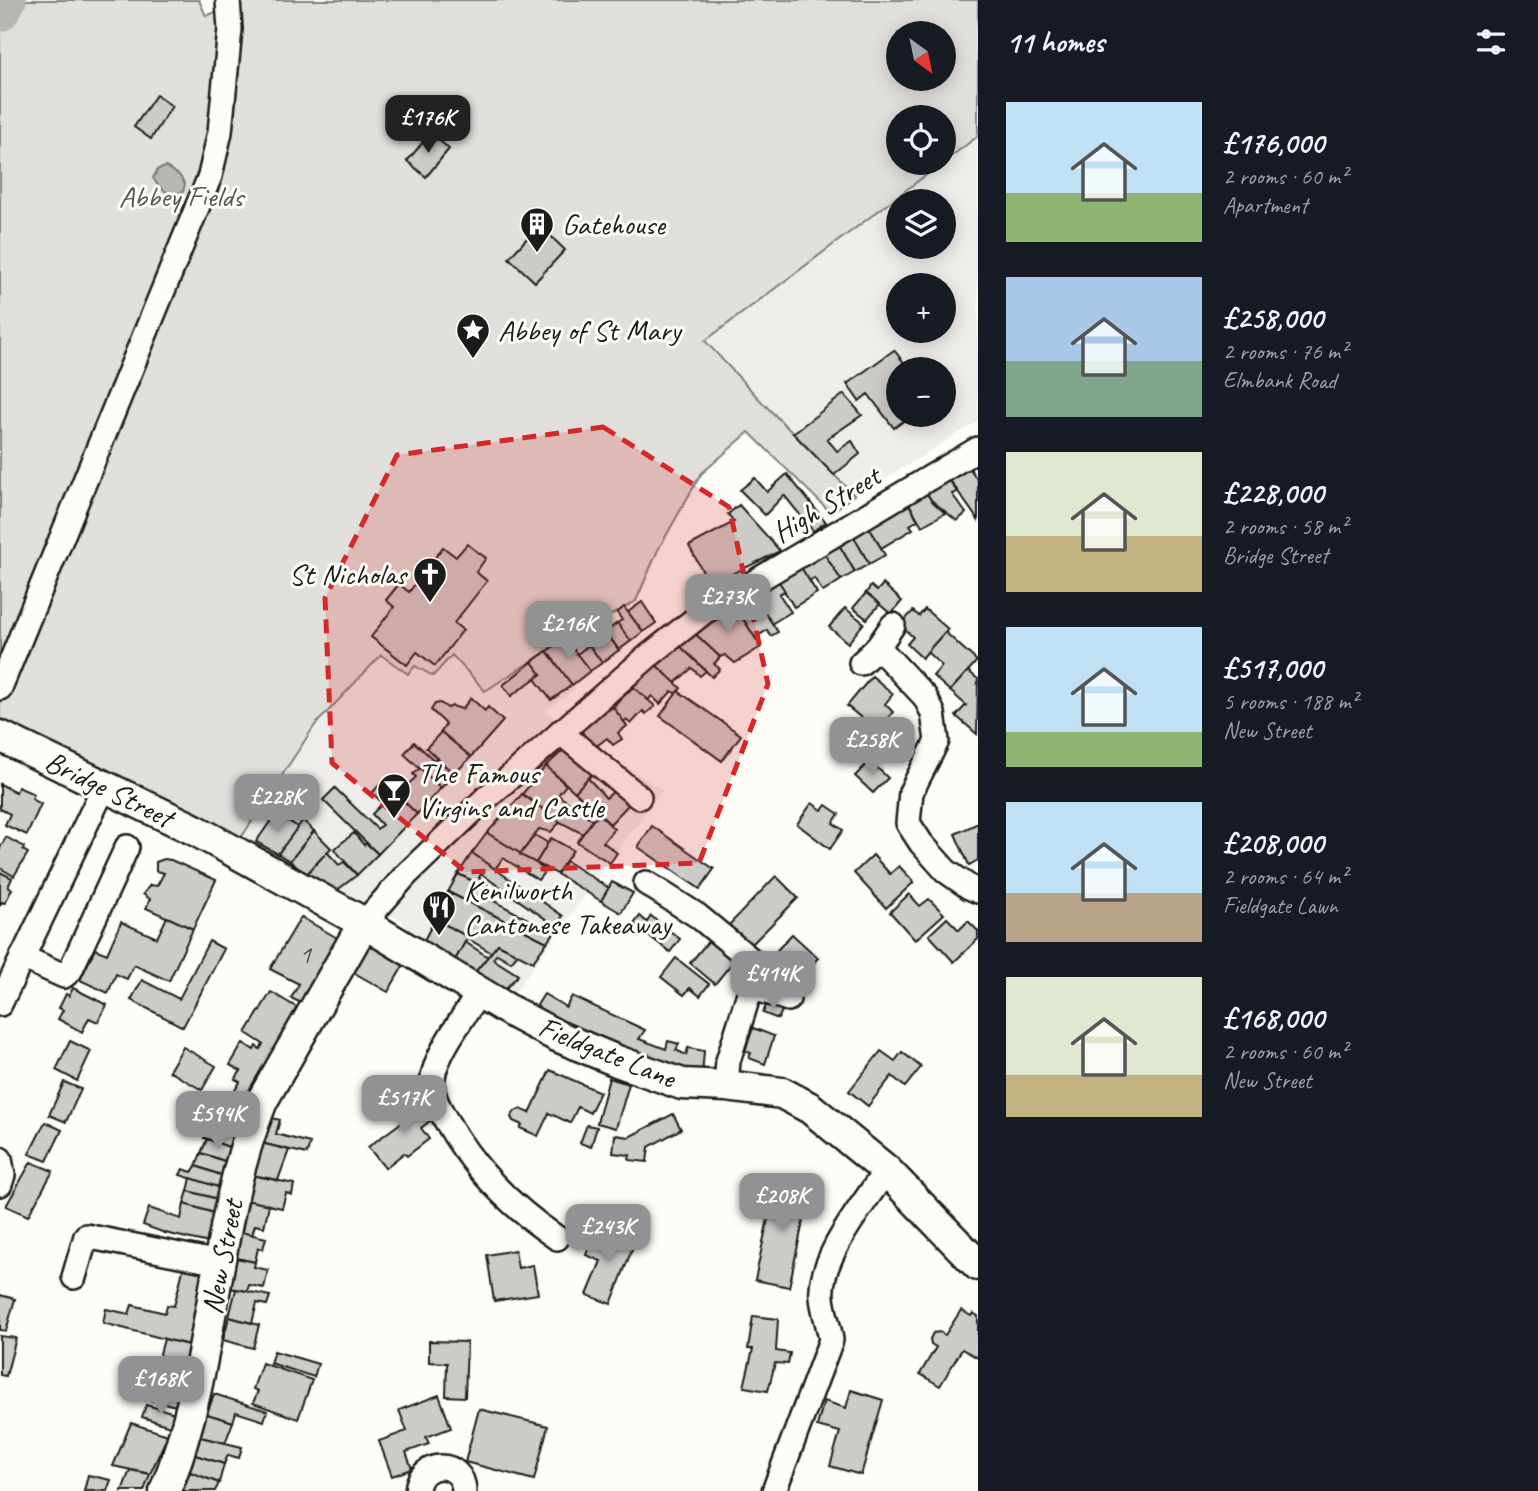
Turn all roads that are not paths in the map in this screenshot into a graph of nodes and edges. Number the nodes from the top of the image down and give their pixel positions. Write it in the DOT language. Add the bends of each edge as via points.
graph roads {
  1 [pos="228,0"];
  2 [pos="978,449"];
  3 [pos="893,625"];
  4 [pos="878,647"];
  5 [pos="861,663"];
  6 [pos="0,688"];
  7 [pos="560,732"];
  8 [pos="0,736"];
  9 [pos="103,788"];
  10 [pos="639,797"];
  11 [pos="127,847"];
  12 [pos="646,883"];
  13 [pos="978,891"];
  14 [pos="364,923"];
  15 [pos="22,957"];
  16 [pos="751,987"];
  17 [pos="479,992"];
  18 [pos="789,999"];
  19 [pos="0,1004"];
  20 [pos="726,1086"];
  21 [pos="0,1159"];
  22 [pos="886,1170"];
  23 [pos="0,1184"];
  24 [pos="557,1238"];
  25 [pos="219,1263"];
  26 [pos="978,1265"];
  27 [pos="74,1277"];
  28 [pos="165,1491"];
  29 [pos="417,1491"];
  30 [pos="464,1491"];
  31 [pos="774,1491"];
  1 -- 6 [label="street" via="230,29 212,168"];
  2 -- 7 [label="street, High Street" via="704,612"];
  3 -- 4 [label="street"];
  4 -- 5 [label="street"];
  4 -- 13 [label="street" via="925,697 933,713 937,741 911,792 908,824 946,871"];
  7 -- 10 [label="street"];
  7 -- 14 [label="street, High Street" via="406,875"];
  8 -- 9 [label="main road, Bridge Street"];
  9 -- 14 [label="main road, Bridge Street" via="195,830"];
  9 -- 15 [label="street"];
  11 -- 15 [label="street" via="70,971 64,976"];
  12 -- 16 [label="street" via="706,921 750,959"];
  14 -- 17 [label="main road, Fieldgate Lane"];
  14 -- 25 [label="main road, New Street" via="262,1101 245,1145"];
  15 -- 19 [label="street"];
  16 -- 18 [label="street"];
  16 -- 20 [label="street" via="728,1061"];
  17 -- 20 [label="main road, Fieldgate Lane" via="557,1036 617,1061 682,1084"];
  17 -- 24 [label="street" via="436,1066 433,1093 461,1147 479,1169"];
  20 -- 22 [label="main road, Fieldgate Lane" via="782,1093 810,1108"];
  21 -- 23 [label="street"];
  22 -- 26 [label="main road, Fieldgate Lane"];
  22 -- 31 [label="street" via="829,1258 822,1297 831,1340"];
  25 -- 27 [label="street" via="86,1236"];
  25 -- 28 [label="main road, New Street" via="191,1417"];
  29 -- 30 [label="street" via="421,1476 442,1466 457,1472"];
}
